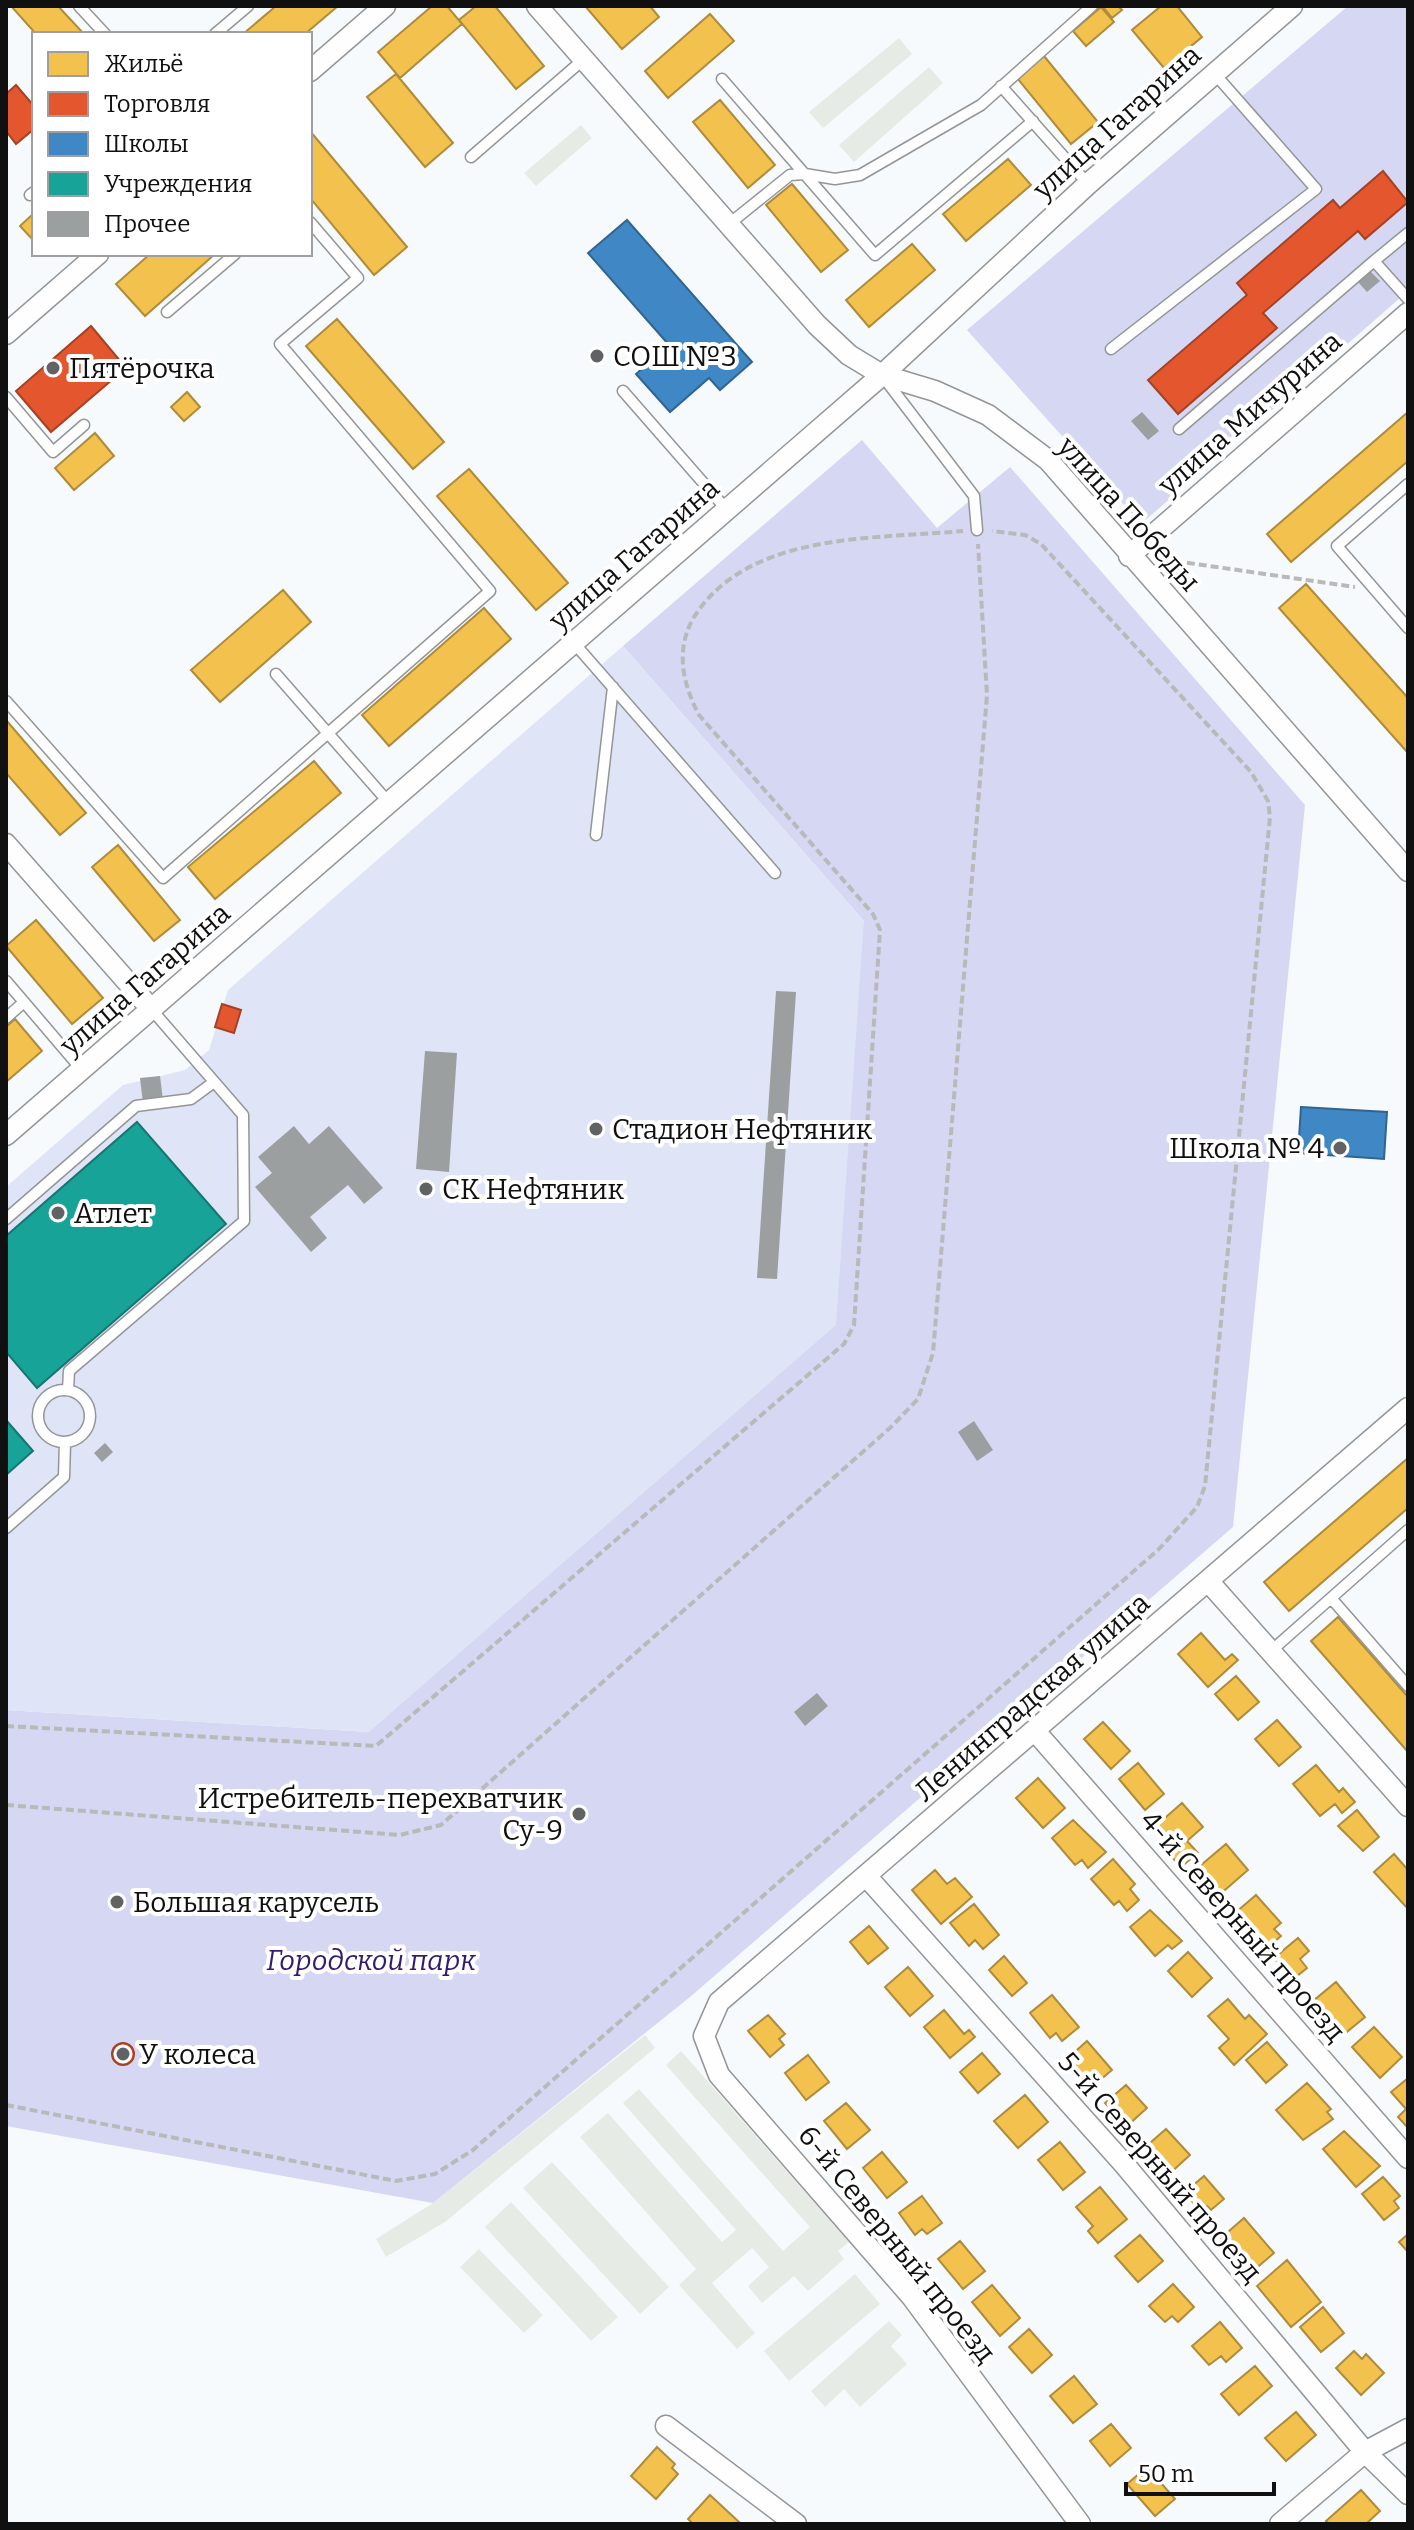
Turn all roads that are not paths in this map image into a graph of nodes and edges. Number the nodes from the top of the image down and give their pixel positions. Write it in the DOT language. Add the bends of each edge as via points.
graph roads {
  1 [pos="79,6"];
  2 [pos="248,6"];
  3 [pos="385,6"];
  4 [pos="537,6"];
  5 [pos="1092,6"];
  6 [pos="1292,6"];
  7 [pos="103,32"];
  8 [pos="217,32"];
  9 [pos="584,59"];
  10 [pos="312,69"];
  11 [pos="1214,73"];
  12 [pos="722,79"];
  13 [pos="1001,86"];
  14 [pos="1033,121"];
  15 [pos="471,157"];
  16 [pos="805,174"];
  17 [pos="1088,184"];
  18 [pos="312,224"];
  19 [pos="729,224"];
  20 [pos="1408,233"];
  21 [pos="96,256"];
  22 [pos="233,256"];
  23 [pos="1374,261"];
  24 [pos="1408,299"];
  25 [pos="167,312"];
  26 [pos="1408,313"];
  27 [pos="6,334"];
  28 [pos="1111,349"];
  29 [pos="882,375"];
  30 [pos="623,391"];
  31 [pos="6,397"];
  32 [pos="84,425"];
  33 [pos="1179,429"];
  34 [pos="1408,484"];
  35 [pos="727,510"];
  36 [pos="977,530"];
  37 [pos="1129,556"];
  38 [pos="1408,628"];
  39 [pos="574,643"];
  40 [pos="276,674"];
  41 [pos="613,687"];
  42 [pos="6,701"];
  43 [pos="328,733"];
  44 [pos="390,804"];
  45 [pos="596,835"];
  46 [pos="6,844"];
  47 [pos="1408,871"];
  48 [pos="775,873"];
  49 [pos="6,981"];
  50 [pos="24,1002"];
  51 [pos="152,1010"];
  52 [pos="6,1018"];
  53 [pos="83,1070"];
  54 [pos="214,1082"];
  55 [pos="6,1135"];
  56 [pos="6,1219"];
  57 [pos="68,1390"];
  58 [pos="1408,1408"];
  59 [pos="65,1442"];
  60 [pos="6,1528"];
  61 [pos="1408,1530"];
  62 [pos="1208,1581"];
  63 [pos="1331,1598"];
  64 [pos="1271,1651"];
  65 [pos="1408,1686"];
  66 [pos="1035,1731"];
  67 [pos="1408,1806"];
  68 [pos="867,1877"];
  69 [pos="704,2036"];
  70 [pos="1408,2158"];
  71 [pos="666,2426"];
  72 [pos="1408,2429"];
  73 [pos="1365,2452"];
  74 [pos="1408,2494"];
  75 [pos="796,2524"];
  76 [pos="1080,2524"];
  77 [pos="1280,2524"];
  1 -- 7 [label="lane"];
  2 -- 8 [label="lane"];
  3 -- 10 [label="street"];
  4 -- 9 [label="street, улица Победы"];
  5 -- 13 [label="lane"];
  6 -- 11 [label="street, улица Гагарина"];
  9 -- 15 [label="lane"];
  9 -- 19 [label="street, улица Победы"];
  11 -- 17 [label="street, улица Гагарина"];
  11 -- 28 [label="lane" via="1316,189"];
  12 -- 16 [label="lane"];
  13 -- 14 [label="lane"];
  13 -- 16 [label="lane" via="981,105 860,175 835,179"];
  14 -- 16 [label="lane" via="875,255"];
  14 -- 17 [label="lane"];
  16 -- 19 [label="lane" via="778,182"];
  17 -- 29 [label="street, улица Гагарина"];
  18 -- 43 [label="lane" via="358,278 280,344 490,591"];
  19 -- 29 [label="street, улица Победы" via="817,325 849,355"];
  20 -- 23 [label="lane"];
  21 -- 27 [label="street"];
  22 -- 25 [label="lane"];
  23 -- 24 [label="lane"];
  23 -- 33 [label="lane"];
  26 -- 37 [label="street, улица Мичурина"];
  29 -- 35 [label="street, улица Гагарина"];
  29 -- 36 [label="lane" via="974,496"];
  29 -- 37 [label="street, улица Победы" via="988,415 1048,460"];
  30 -- 35 [label="lane"];
  31 -- 32 [label="lane" via="53,452"];
  34 -- 38 [label="lane" via="1337,546"];
  35 -- 39 [label="street, улица Гагарина"];
  37 -- 47 [label="street, улица Победы"];
  39 -- 41 [label="lane"];
  39 -- 44 [label="street, улица Гагарина"];
  40 -- 43 [label="lane"];
  41 -- 45 [label="lane"];
  41 -- 48 [label="lane"];
  42 -- 43 [label="lane" via="163,878"];
  43 -- 44 [label="lane"];
  44 -- 51 [label="street, улица Гагарина"];
  46 -- 51 [label="street"];
  49 -- 50 [label="lane"];
  50 -- 52 [label="lane"];
  50 -- 53 [label="lane"];
  51 -- 53 [label="street, улица Гагарина"];
  51 -- 54 [label="lane"];
  53 -- 55 [label="street, улица Гагарина"];
  54 -- 56 [label="lane" via="191,1099 136,1106"];
  54 -- 57 [label="lane" via="243,1115 244,1221 69,1371"];
  57 -- 59 [label="lane" via="83,1398 91,1413 87,1430"];
  57 -- 59 [label="lane" via="51,1393 38,1415 49,1437"];
  58 -- 62 [label="street, Ленинградская улица"];
  59 -- 60 [label="lane" via="64,1477"];
  61 -- 63 [label="lane"];
  62 -- 64 [label="street"];
  62 -- 66 [label="street, Ленинградская улица"];
  63 -- 64 [label="lane"];
  63 -- 65 [label="lane"];
  64 -- 67 [label="street"];
  66 -- 68 [label="street, Ленинградская улица"];
  66 -- 70 [label="street, 4-й Северный проезд"];
  68 -- 69 [label="street, Ленинградская улица" via="719,2002"];
  68 -- 73 [label="street, 5-й Северный проезд" via="1124,2164"];
  69 -- 76 [label="street, 6-й Северный проезд" via="719,2075 912,2297"];
  71 -- 75 [label="street"];
  72 -- 73 [label="street"];
  73 -- 74 [label="street, 5-й Северный проезд"];
  73 -- 77 [label="street"];
}
